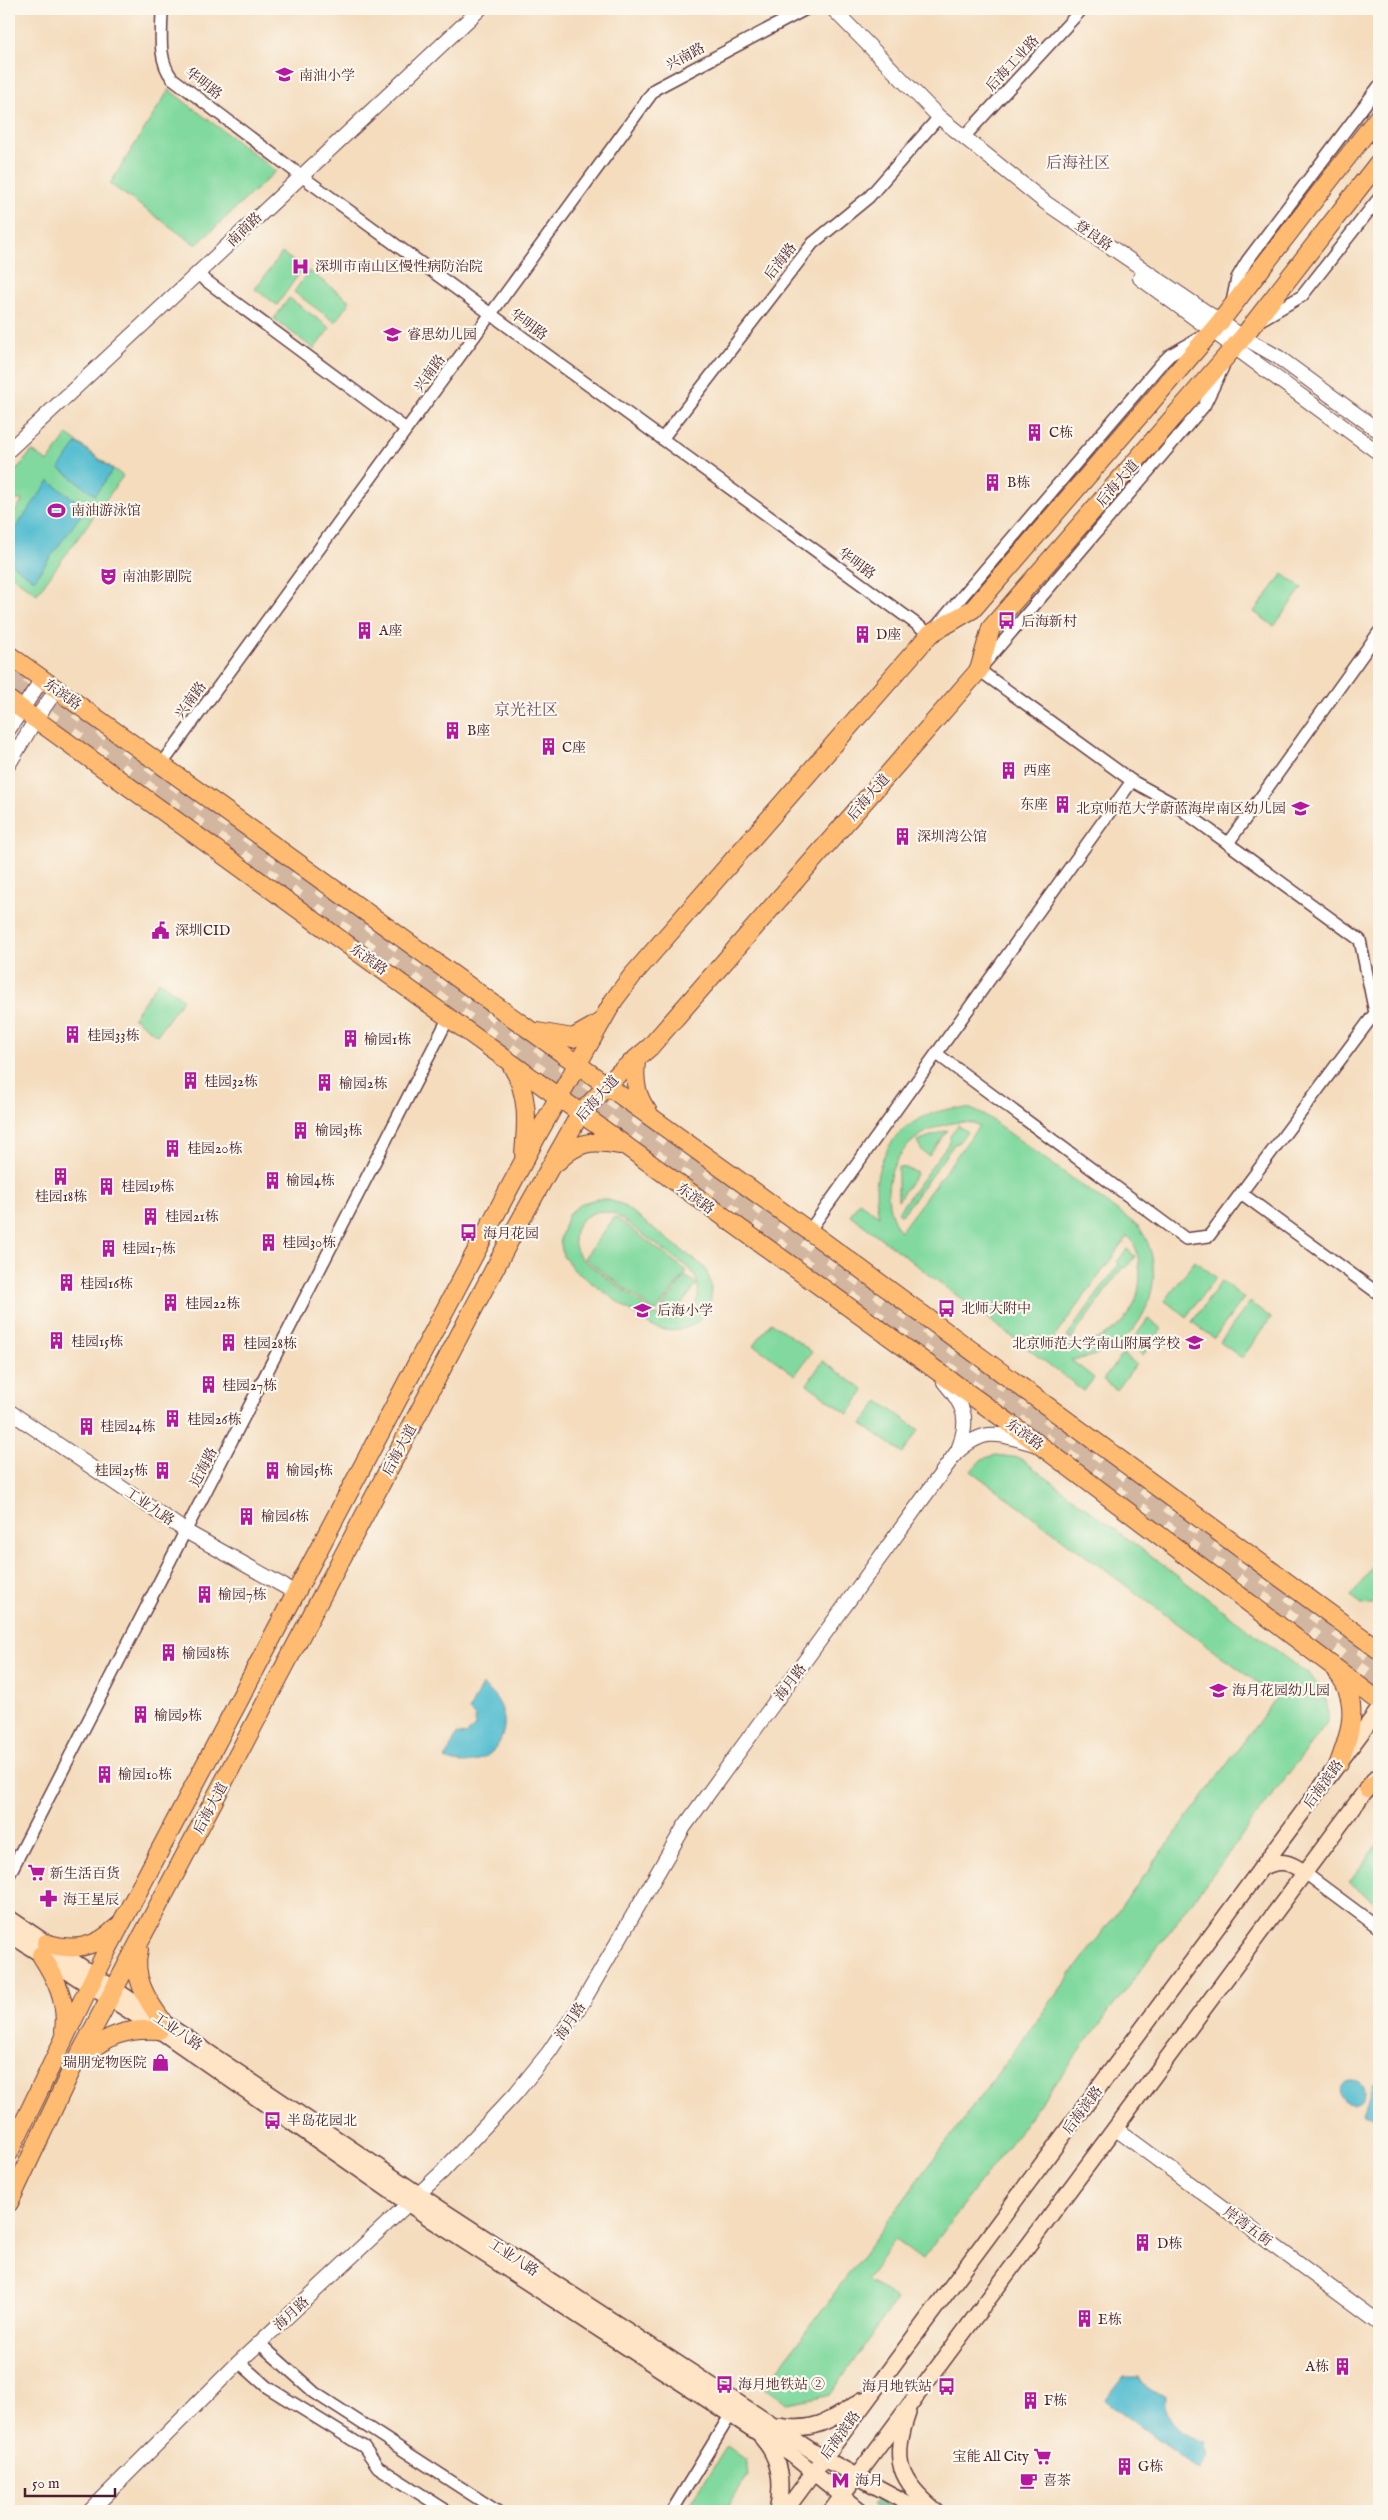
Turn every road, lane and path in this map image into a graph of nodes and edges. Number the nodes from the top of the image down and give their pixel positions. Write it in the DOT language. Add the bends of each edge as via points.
graph roads {
  1 [pos="162,9"];
  2 [pos="480,9"];
  3 [pos="806,9"];
  4 [pos="833,9"];
  5 [pos="1082,9"];
  6 [pos="1379,86"];
  7 [pos="1379,116"];
  8 [pos="939,117"];
  9 [pos="964,137"];
  10 [pos="1379,162"];
  11 [pos="300,175"];
  12 [pos="1379,198"];
  13 [pos="197,274"];
  14 [pos="490,314"];
  15 [pos="1221,320"];
  16 [pos="1240,340"];
  17 [pos="406,429"];
  18 [pos="1379,431"];
  19 [pos="662,439"];
  20 [pos="9,450"];
  21 [pos="1379,453"];
  22 [pos="1379,632"];
  23 [pos="930,634"];
  24 [pos="9,655"];
  25 [pos="979,670"];
  26 [pos="42,679"];
  27 [pos="57,689"];
  28 [pos="15,704"];
  29 [pos="36,719"];
  30 [pos="9,729"];
  31 [pos="9,764"];
  32 [pos="162,764"];
  33 [pos="1132,781"];
  34 [pos="1228,843"];
  35 [pos="449,1017"];
  36 [pos="602,1022"];
  37 [pos="529,1030"];
  38 [pos="937,1054"];
  39 [pos="507,1059"];
  40 [pos="636,1061"];
  41 [pos="578,1064"];
  42 [pos="608,1085"];
  43 [pos="559,1098"];
  44 [pos="580,1114"];
  45 [pos="653,1118"];
  46 [pos="623,1145"];
  47 [pos="524,1162"];
  48 [pos="549,1169"];
  49 [pos="1241,1193"];
  50 [pos="809,1231"];
  51 [pos="1379,1294"];
  52 [pos="932,1368"];
  53 [pos="9,1411"];
  54 [pos="1041,1446"];
  55 [pos="956,1454"];
  56 [pos="187,1532"];
  57 [pos="296,1593"];
  58 [pos="1359,1636"];
  59 [pos="1379,1640"];
  60 [pos="1379,1650"];
  61 [pos="1332,1665"];
  62 [pos="1379,1701"];
  63 [pos="1379,1709"];
  64 [pos="1339,1763"];
  65 [pos="1379,1773"];
  66 [pos="1374,1785"];
  67 [pos="1261,1868"];
  68 [pos="1305,1873"];
  69 [pos="9,1875"];
  70 [pos="9,1918"];
  71 [pos="124,1919"];
  72 [pos="1379,1928"];
  73 [pos="146,1930"];
  74 [pos="9,1934"];
  75 [pos="44,1949"];
  76 [pos="92,1980"];
  77 [pos="112,1993"];
  78 [pos="160,2024"];
  79 [pos="62,2041"];
  80 [pos="72,2069"];
  81 [pos="1116,2129"];
  82 [pos="9,2153"];
  83 [pos="413,2199"];
  84 [pos="9,2203"];
  85 [pos="1379,2323"];
  86 [pos="259,2343"];
  87 [pos="239,2362"];
  88 [pos="870,2395"];
  89 [pos="912,2399"];
  90 [pos="731,2414"];
  91 [pos="774,2425"];
  92 [pos="752,2428"];
  93 [pos="824,2458"];
  94 [pos="813,2472"];
  95 [pos="856,2476"];
  96 [pos="842,2495"];
  97 [pos="90,2511"];
  98 [pos="447,2511"];
  99 [pos="497,2511"];
  100 [pos="672,2511"];
  101 [pos="777,2511"];
  102 [pos="786,2511"];
  103 [pos="831,2511"];
  104 [pos="861,2511"];
  105 [pos="922,2511"];
  106 [pos="936,2511"];
  1 -- 11 [label="street, 华明路" via="162,60 172,78"];
  2 -- 11 [label="street, 南商路"];
  3 -- 14 [label="street, 兴南路" via="655,90"];
  4 -- 8 [label="street, 登良路"];
  5 -- 9 [label="street, 后海工业路"];
  6 -- 15 [label="street" via="1241,270"];
  7 -- 15 [label="main road, 后海大道"];
  8 -- 9 [label="street, 登良路"];
  8 -- 19 [label="street, 后海路" via="869,197 813,243"];
  9 -- 15 [label="street, 登良路" via="1046,203"];
  10 -- 16 [label="main road, 后海大道"];
  11 -- 13 [label="street, 南商路"];
  11 -- 14 [label="street, 华明路"];
  12 -- 16 [label="street" via="1302,296"];
  13 -- 17 [label="street"];
  13 -- 20 [label="street, 南商路"];
  14 -- 17 [label="street, 兴南路"];
  14 -- 19 [label="street, 华明路"];
  15 -- 16 [label="street, 登良路"];
  15 -- 23 [label="main road, 后海大道" via="973,609"];
  16 -- 18 [label="street, 登良路" via="1278,357"];
  16 -- 21 [label="street"];
  16 -- 25 [label="main road, 后海大道" via="991,628"];
  17 -- 32 [label="street, 兴南路"];
  19 -- 23 [label="street, 华明路"];
  22 -- 34 [label="street"];
  23 -- 36 [label="main road, 后海大道" via="632,976"];
  24 -- 26 [label="main road, 东滨路"];
  25 -- 33 [label="street"];
  25 -- 40 [label="main road, 后海大道"];
  26 -- 27 [label="main road, 东滨路"];
  26 -- 28 [label="street"];
  27 -- 29 [label="street"];
  27 -- 32 [label="main road, 东滨路"];
  28 -- 29 [label="main road, 东滨路"];
  28 -- 30 [label="street"];
  29 -- 31 [label="street"];
  29 -- 35 [label="main road, 东滨路"];
  32 -- 37 [label="main road, 东滨路"];
  33 -- 34 [label="street" via="1174,804"];
  33 -- 38 [label="street"];
  34 -- 49 [label="street" via="1360,940 1375,1013"];
  35 -- 39 [label="main road, 东滨路"];
  35 -- 56 [label="street, 近海路"];
  36 -- 37 [label="main road" via="573,1038"];
  36 -- 41 [label="main road, 后海大道"];
  37 -- 41 [label="main road, 东滨路"];
  38 -- 49 [label="street" via="1186,1239 1209,1236"];
  38 -- 50 [label="street"];
  39 -- 43 [label="main road, 东滨路"];
  39 -- 47 [label="main road" via="521,1081 526,1103"];
  40 -- 42 [label="main road, 后海大道" via="618,1073"];
  40 -- 45 [label="main road" via="636,1089"];
  41 -- 42 [label="main road, 东滨路"];
  41 -- 43 [label="main road, 后海大道"];
  42 -- 44 [label="main road, 后海大道"];
  42 -- 45 [label="main road, 东滨路"];
  43 -- 44 [label="main road, 东滨路"];
  43 -- 47 [label="main road, 后海大道"];
  44 -- 46 [label="main road, 东滨路"];
  44 -- 48 [label="main road, 后海大道"];
  45 -- 50 [label="main road, 东滨路"];
  46 -- 48 [label="main road" via="599,1141 584,1143 569,1150"];
  46 -- 52 [label="main road, 东滨路"];
  47 -- 57 [label="main road, 后海大道"];
  48 -- 73 [label="main road, 后海大道"];
  49 -- 51 [label="street"];
  50 -- 58 [label="main road, 东滨路"];
  52 -- 54 [label="main road, 东滨路"];
  52 -- 55 [label="street" via="958,1398 964,1411 963,1436"];
  53 -- 56 [label="street, 工业九路"];
  54 -- 55 [label="street" via="1003,1435 984,1435 970,1441"];
  54 -- 61 [label="main road, 东滨路"];
  55 -- 83 [label="street, 海月路" via="684,1827 584,2000 549,2052 516,2093"];
  56 -- 57 [label="street, 工业九路"];
  56 -- 69 [label="street, 近海路"];
  57 -- 71 [label="main road, 后海大道"];
  58 -- 59 [label="main road"];
  58 -- 60 [label="main road, 东滨路"];
  61 -- 62 [label="main road, 东滨路"];
  61 -- 64 [label="main road" via="1347,1691 1353,1717"];
  63 -- 64 [label="main road, 后海滨路"];
  64 -- 67 [label="main road, 后海滨路"];
  65 -- 66 [label="main road"];
  66 -- 68 [label="main road"];
  67 -- 68 [label="main road" via="1284,1861"];
  67 -- 88 [label="main road, 后海滨路"];
  68 -- 72 [label="street"];
  68 -- 81 [label="main road"];
  70 -- 75 [label="main road"];
  71 -- 75 [label="main road" via="95,1943 72,1949"];
  71 -- 76 [label="main road, 后海大道"];
  73 -- 77 [label="main road, 后海大道"];
  73 -- 78 [label="main road" via="138,1955 137,1972"];
  74 -- 75 [label="main road"];
  75 -- 76 [label="main road"];
  75 -- 79 [label="main road" via="64,2005 66,2021"];
  76 -- 77 [label="main road, 工业八路"];
  76 -- 79 [label="main road, 后海大道"];
  77 -- 78 [label="main road, 工业八路"];
  77 -- 80 [label="main road, 后海大道"];
  78 -- 80 [label="main road" via="127,2030 105,2039"];
  78 -- 83 [label="main road, 工业八路"];
  79 -- 82 [label="main road, 后海大道"];
  80 -- 84 [label="main road, 后海大道"];
  81 -- 85 [label="street, 岸湾五街"];
  81 -- 89 [label="main road"];
  83 -- 86 [label="street, 海月路"];
  83 -- 90 [label="main road, 工业八路"];
  83 -- 91 [label="main road, 工业八路"];
  86 -- 87 [label="street, 海月路"];
  86 -- 99 [label="street" via="315,2393"];
  87 -- 97 [label="street, 海月路"];
  87 -- 98 [label="street" via="267,2386 364,2447 378,2467"];
  88 -- 91 [label="main road" via="814,2427 797,2429"];
  88 -- 93 [label="main road, 后海滨路"];
  89 -- 95 [label="main road"];
  89 -- 106 [label="main road" via="899,2442 899,2466 911,2487"];
  90 -- 92 [label="main road, 工业八路"];
  90 -- 100 [label="street"];
  91 -- 93 [label="main road, 工业八路"];
  92 -- 94 [label="main road, 工业八路"];
  92 -- 101 [label="main road" via="772,2452 780,2472"];
  93 -- 94 [label="main road, 后海滨路"];
  93 -- 95 [label="main road, 工业八路"];
  94 -- 96 [label="main road, 工业八路"];
  94 -- 102 [label="main road, 后海滨路"];
  95 -- 96 [label="main road"];
  95 -- 105 [label="main road, 工业八路"];
  96 -- 103 [label="main road"];
  96 -- 104 [label="main road, 工业八路"];
}
